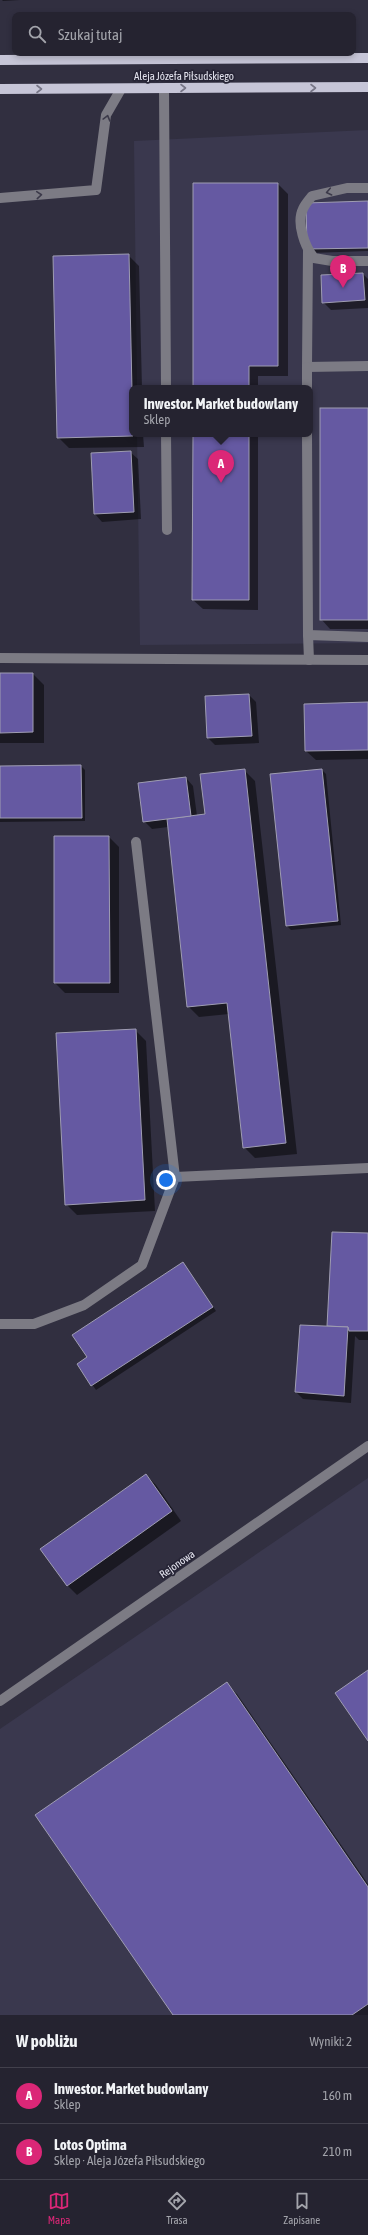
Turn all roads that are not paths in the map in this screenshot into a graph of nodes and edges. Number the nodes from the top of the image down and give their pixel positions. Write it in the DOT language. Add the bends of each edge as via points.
graph roads {
  1 [pos="368,58"];
  2 [pos="0,60"];
  3 [pos="368,87"];
  4 [pos="164,88"];
  5 [pos="0,89"];
  6 [pos="121,89"];
  7 [pos="368,188"];
  8 [pos="0,198"];
  9 [pos="308,251"];
  10 [pos="368,260"];
  11 [pos="368,366"];
  12 [pos="307,367"];
  13 [pos="166,385"];
  14 [pos="307,385"];
  15 [pos="166,437"];
  16 [pos="307,437"];
  17 [pos="166,530"];
  18 [pos="308,635"];
  19 [pos="368,637"];
  20 [pos="0,658"];
  21 [pos="309,660"];
  22 [pos="368,660"];
  23 [pos="136,842"];
  24 [pos="368,1168"];
  25 [pos="175,1177"];
  26 [pos="0,1324"];
  27 [pos="368,1446"];
  28 [pos="0,1701"];
  1 -- 2 [label="main road, Aleja Józefa Piłsudskiego"];
  4 -- 3 [label="main road, Aleja Józefa Piłsudskiego, one-way"];
  4 -- 6 [label="main road, Aleja Józefa Piłsudskiego"];
  4 -- 13 [label="street"];
  5 -- 6 [label="main road, Aleja Józefa Piłsudskiego, one-way"];
  8 -- 6 [label="street, one-way" via="96,190 106,115"];
  7 -- 9 [label="street, one-way" via="347,188 312,196 302,210 301,227"];
  9 -- 10 [label="street" via="314,258 332,261"];
  9 -- 12 [label="street"];
  11 -- 12 [label="street"];
  12 -- 14 [label="street"];
  15 -- 17 [label="street"];
  16 -- 18 [label="street"];
  18 -- 19 [label="street"];
  18 -- 21 [label="street"];
  20 -- 21 [label="street"];
  21 -- 22 [label="street"];
  23 -- 25 [label="street"];
  24 -- 25 [label="street"];
  25 -- 26 [label="street" via="142,1265 84,1305 34,1324"];
  27 -- 28 [label="street, Rejonowa"];
}
